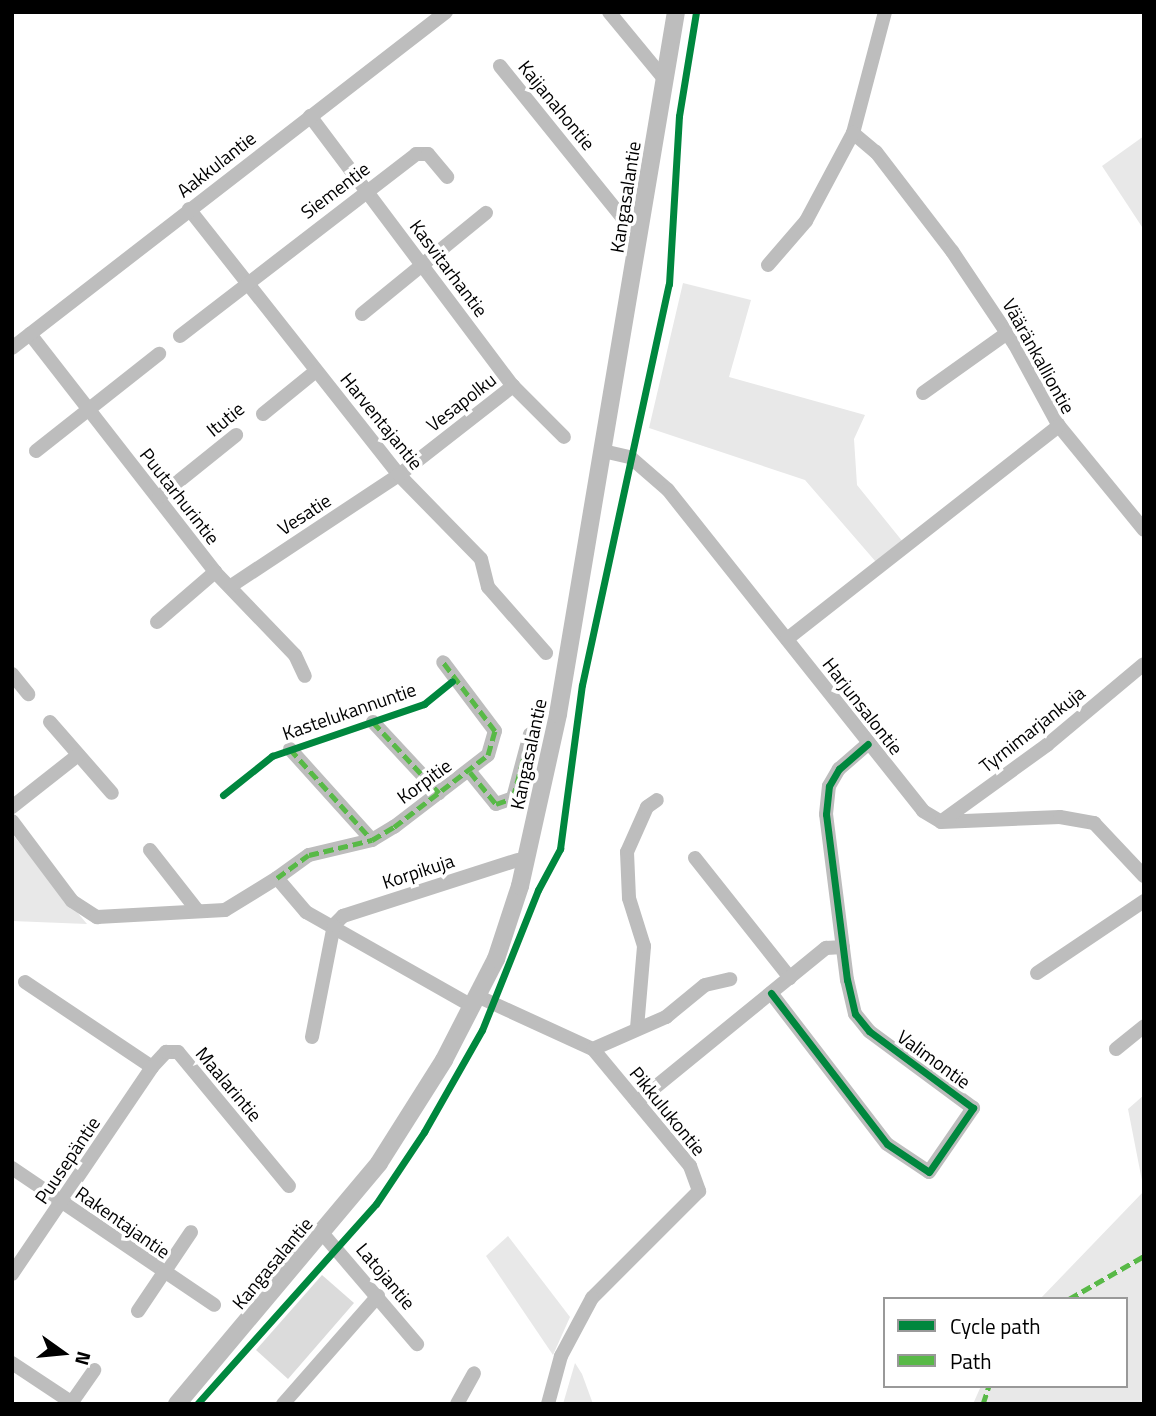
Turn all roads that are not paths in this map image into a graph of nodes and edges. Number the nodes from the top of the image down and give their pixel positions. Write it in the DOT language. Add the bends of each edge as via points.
graph roads {
  1 [pos="446,12"];
  2 [pos="609,12"];
  3 [pos="676,12"];
  4 [pos="885,12"];
  5 [pos="500,66"];
  6 [pos="665,80"];
  7 [pos="310,116"];
  8 [pos="853,134"];
  9 [pos="447,177"];
  10 [pos="366,191"];
  11 [pos="189,209"];
  12 [pos="486,213"];
  13 [pos="641,227"];
  14 [pos="423,264"];
  15 [pos="768,265"];
  16 [pos="245,282"];
  17 [pos="362,314"];
  18 [pos="1007,333"];
  19 [pos="30,334"];
  20 [pos="180,336"];
  21 [pos="12,348"];
  22 [pos="159,354"];
  23 [pos="316,371"];
  24 [pos="513,386"];
  25 [pos="923,393"];
  26 [pos="87,408"];
  27 [pos="263,414"];
  28 [pos="1059,426"];
  29 [pos="236,435"];
  30 [pos="564,437"];
  31 [pos="36,451"];
  32 [pos="603,451"];
  33 [pos="400,475"];
  34 [pos="159,498"];
  35 [pos="1144,530"];
  36 [pos="215,572"];
  37 [pos="231,586"];
  38 [pos="157,622"];
  39 [pos="787,639"];
  40 [pos="546,653"];
  41 [pos="443,662"];
  42 [pos="1144,664"];
  43 [pos="12,674"];
  44 [pos="305,676"];
  45 [pos="28,694"];
  46 [pos="50,722"];
  47 [pos="373,722"];
  48 [pos="530,734"];
  49 [pos="868,744"];
  50 [pos="290,749"];
  51 [pos="78,755"];
  52 [pos="470,772"];
  53 [pos="112,793"];
  54 [pos="439,793"];
  55 [pos="657,800"];
  56 [pos="12,807"];
  57 [pos="12,821"];
  58 [pos="941,822"];
  59 [pos="372,840"];
  60 [pos="150,850"];
  61 [pos="695,858"];
  62 [pos="517,860"];
  63 [pos="1144,876"];
  64 [pos="277,878"];
  65 [pos="1144,901"];
  66 [pos="197,909"];
  67 [pos="334,925"];
  68 [pos="843,947"];
  69 [pos="1037,974"];
  70 [pos="790,978"];
  71 [pos="730,979"];
  72 [pos="24,982"];
  73 [pos="771,993"];
  74 [pos="475,1001"];
  75 [pos="1144,1026"];
  76 [pos="638,1028"];
  77 [pos="312,1037"];
  78 [pos="593,1049"];
  79 [pos="1116,1049"];
  80 [pos="152,1067"];
  81 [pos="636,1102"];
  82 [pos="12,1168"];
  83 [pos="289,1186"];
  84 [pos="62,1202"];
  85 [pos="191,1232"];
  86 [pos="323,1234"];
  87 [pos="163,1273"];
  88 [pos="12,1274"];
  89 [pos="378,1296"];
  90 [pos="214,1305"];
  91 [pos="138,1311"];
  92 [pos="417,1344"];
  93 [pos="12,1363"];
  94 [pos="94,1370"];
  95 [pos="474,1373"];
  96 [pos="73,1403"];
  97 [pos="177,1404"];
  98 [pos="283,1404"];
  99 [pos="457,1404"];
  100 [pos="548,1404"];
  1 -- 7 [label="street, Aakkulantie"];
  2 -- 6 [label="street"];
  3 -- 6 [label="main road, Kangasalantie"];
  4 -- 8 [label="street"];
  5 -- 13 [label="street, Kaijanahontie" via="625,221"];
  6 -- 13 [label="main road, Kangasalantie"];
  7 -- 10 [label="street, Kasvitarhantie"];
  7 -- 11 [label="street, Aakkulantie"];
  8 -- 15 [label="street" via="806,221"];
  8 -- 18 [label="street, Vääränkalliontie" via="893,174"];
  9 -- 10 [label="street, Siementie" via="428,154 416,154"];
  10 -- 14 [label="street, Kasvitarhantie"];
  10 -- 16 [label="street, Siementie"];
  11 -- 16 [label="street, Harventajantie"];
  11 -- 19 [label="street, Aakkulantie"];
  12 -- 14 [label="street"];
  13 -- 32 [label="main road, Kangasalantie"];
  14 -- 17 [label="street"];
  14 -- 24 [label="street, Kasvitarhantie"];
  16 -- 20 [label="street, Siementie"];
  16 -- 23 [label="street, Harventajantie"];
  18 -- 25 [label="street"];
  18 -- 28 [label="street, Vääränkalliontie"];
  19 -- 21 [label="street, Aakkulantie"];
  19 -- 26 [label="street, Puutarhurintie"];
  22 -- 26 [label="street"];
  23 -- 27 [label="street, Itutie"];
  23 -- 33 [label="street, Harventajantie"];
  24 -- 30 [label="street, Kasvitarhantie"];
  24 -- 33 [label="street, Vesapolku"];
  26 -- 31 [label="street"];
  26 -- 34 [label="street, Puutarhurintie"];
  28 -- 35 [label="street"];
  28 -- 39 [label="street, Vääränkalliontie"];
  29 -- 34 [label="street, Itutie"];
  32 -- 39 [label="street, Harjunsalontie" via="630,457 668,490"];
  32 -- 74 [label="main road, Kangasalantie" via="531,843 512,913"];
  33 -- 37 [label="street, Vesatie"];
  33 -- 40 [label="street, Harventajantie" via="481,559 488,587"];
  34 -- 36 [label="street, Puutarhurintie"];
  36 -- 37 [label="street, Puutarhurintie"];
  36 -- 38 [label="street"];
  37 -- 44 [label="street, Puutarhurintie" via="295,655"];
  39 -- 49 [label="street, Harjunsalontie"];
  41 -- 52 [label="street, Korpitie" via="495,731 488,755"];
  42 -- 58 [label="street, Tyrnimarjankuja" via="1047,745"];
  43 -- 45 [label="street"];
  46 -- 51 [label="street"];
  47 -- 54 [label="street"];
  48 -- 52 [label="street" via="513,798 496,804"];
  49 -- 58 [label="street, Harjunsalontie" via="923,811"];
  49 -- 68 [label="street, Valimontie" via="829,786 826,814"];
  50 -- 59 [label="street"];
  51 -- 53 [label="street"];
  51 -- 56 [label="street"];
  52 -- 54 [label="street, Korpitie"];
  54 -- 59 [label="street, Korpitie"];
  55 -- 76 [label="street" via="647,807 627,852 629,898 644,946"];
  57 -- 66 [label="street, Korpitie" via="72,901 97,917"];
  58 -- 63 [label="street" via="1060,817 1094,823"];
  59 -- 64 [label="street, Korpitie" via="309,855"];
  60 -- 66 [label="street"];
  61 -- 70 [label="street"];
  62 -- 67 [label="street, Korpikuja" via="349,913"];
  64 -- 66 [label="street, Korpitie" via="225,910"];
  64 -- 67 [label="street" via="306,912"];
  65 -- 69 [label="street"];
  67 -- 74 [label="street" via="383,958"];
  67 -- 77 [label="street"];
  68 -- 70 [label="street" via="825,948"];
  68 -- 73 [label="street, Valimontie" via="855,1014 869,1031 973,1108 929,1172 887,1144"];
  70 -- 73 [label="street"];
  71 -- 76 [label="street" via="705,985 666,1017"];
  72 -- 80 [label="street"];
  73 -- 81 [label="street"];
  74 -- 78 [label="street, Pikkulukontie"];
  74 -- 86 [label="main road, Kangasalantie" via="410,1118"];
  75 -- 79 [label="street"];
  76 -- 78 [label="street"];
  78 -- 81 [label="street, Pikkulukontie"];
  80 -- 83 [label="street, Maalarintie" via="166,1052 178,1052"];
  80 -- 84 [label="street, Puusepäntie"];
  81 -- 100 [label="street, Pikkulukontie" via="690,1166 699,1191 592,1298 561,1356"];
  82 -- 84 [label="street, Rakentajantie"];
  84 -- 87 [label="street, Rakentajantie"];
  84 -- 88 [label="street, Puusepäntie"];
  85 -- 87 [label="street"];
  86 -- 89 [label="street, Latojantie"];
  86 -- 97 [label="main road, Kangasalantie"];
  87 -- 90 [label="street, Rakentajantie"];
  87 -- 91 [label="street"];
  89 -- 92 [label="street, Latojantie"];
  89 -- 98 [label="street"];
  93 -- 96 [label="street"];
  94 -- 96 [label="street"];
  95 -- 99 [label="street"];
}
